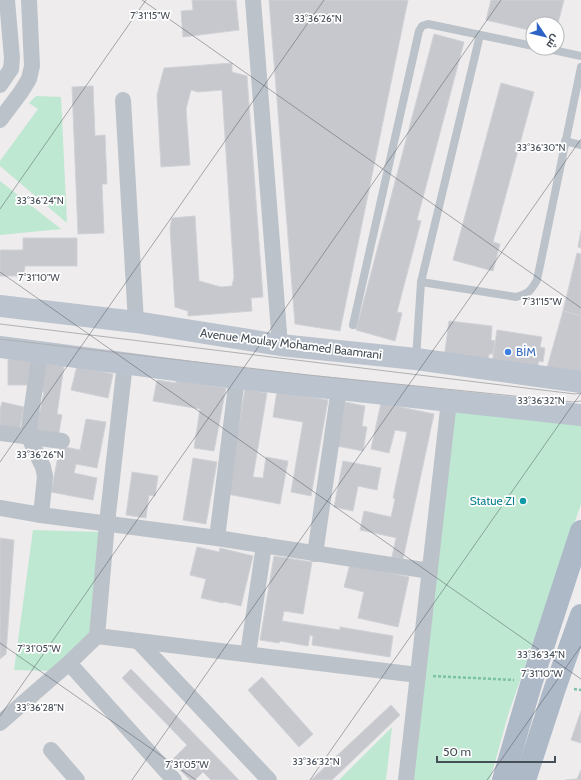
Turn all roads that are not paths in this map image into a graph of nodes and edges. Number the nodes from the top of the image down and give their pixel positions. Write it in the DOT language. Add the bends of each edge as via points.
graph roads {
  1 [pos="7,0"];
  2 [pos="29,0"];
  3 [pos="253,0"];
  4 [pos="480,35"];
  5 [pos="525,44"];
  6 [pos="565,53"];
  7 [pos="581,56"];
  8 [pos="581,67"];
  9 [pos="0,85"];
  10 [pos="123,100"];
  11 [pos="0,120"];
  12 [pos="565,141"];
  13 [pos="581,145"];
  14 [pos="421,282"];
  15 [pos="0,306"];
  16 [pos="136,322"];
  17 [pos="353,324"];
  18 [pos="280,345"];
  19 [pos="0,347"];
  20 [pos="40,352"];
  21 [pos="416,359"];
  22 [pos="125,363"];
  23 [pos="237,378"];
  24 [pos="581,382"];
  25 [pos="339,389"];
  26 [pos="449,401"];
  27 [pos="581,415"];
  28 [pos="0,433"];
  29 [pos="29,436"];
  30 [pos="62,441"];
  31 [pos="0,508"];
  32 [pos="41,515"];
  33 [pos="107,523"];
  34 [pos="581,531"];
  35 [pos="217,538"];
  36 [pos="264,545"];
  37 [pos="315,554"];
  38 [pos="430,571"];
  39 [pos="581,615"];
  40 [pos="97,636"];
  41 [pos="138,641"];
  42 [pos="248,654"];
  43 [pos="69,663"];
  44 [pos="418,675"];
  45 [pos="0,723"];
  46 [pos="51,750"];
  47 [pos="76,780"];
  48 [pos="174,780"];
  49 [pos="269,780"];
  50 [pos="406,780"];
  51 [pos="503,780"];
  52 [pos="526,780"];
  1 -- 9 [label="street" via="12,63"];
  2 -- 11 [label="street" via="32,66 29,79"];
  3 -- 18 [label="street"];
  4 -- 5 [label="lane"];
  4 -- 14 [label="lane"];
  4 -- 17 [label="lane" via="428,24 419,30"];
  6 -- 7 [label="lane"];
  8 -- 12 [label="lane"];
  10 -- 16 [label="street"];
  12 -- 13 [label="lane"];
  12 -- 14 [label="lane" via="537,280 532,290 516,297"];
  14 -- 21 [label="lane"];
  15 -- 16 [label="street, Avenue Moulay Mohamed Baamrani"];
  16 -- 18 [label="street, Avenue Moulay Mohamed Baamrani"];
  18 -- 21 [label="street, Avenue Moulay Mohamed Baamrani"];
  19 -- 20 [label="street"];
  20 -- 22 [label="street"];
  20 -- 29 [label="street"];
  21 -- 24 [label="street, Avenue Moulay Mohamed Baamrani"];
  22 -- 23 [label="street"];
  22 -- 33 [label="street"];
  23 -- 25 [label="street"];
  23 -- 35 [label="street"];
  25 -- 26 [label="street"];
  25 -- 37 [label="street"];
  26 -- 27 [label="street"];
  26 -- 38 [label="street"];
  28 -- 29 [label="street"];
  29 -- 30 [label="street"];
  29 -- 32 [label="street" via="45,476"];
  31 -- 32 [label="street"];
  32 -- 33 [label="street"];
  33 -- 35 [label="street"];
  33 -- 40 [label="street"];
  34 -- 51 [label="main road"];
  35 -- 36 [label="street"];
  36 -- 37 [label="street"];
  36 -- 42 [label="street"];
  37 -- 38 [label="street"];
  38 -- 44 [label="street"];
  39 -- 52 [label="main road"];
  40 -- 41 [label="street"];
  40 -- 43 [label="street"];
  41 -- 42 [label="street"];
  41 -- 49 [label="street"];
  42 -- 44 [label="street"];
  43 -- 45 [label="street"];
  43 -- 48 [label="street"];
  44 -- 50 [label="street"];
  46 -- 47 [label="street"];
}
